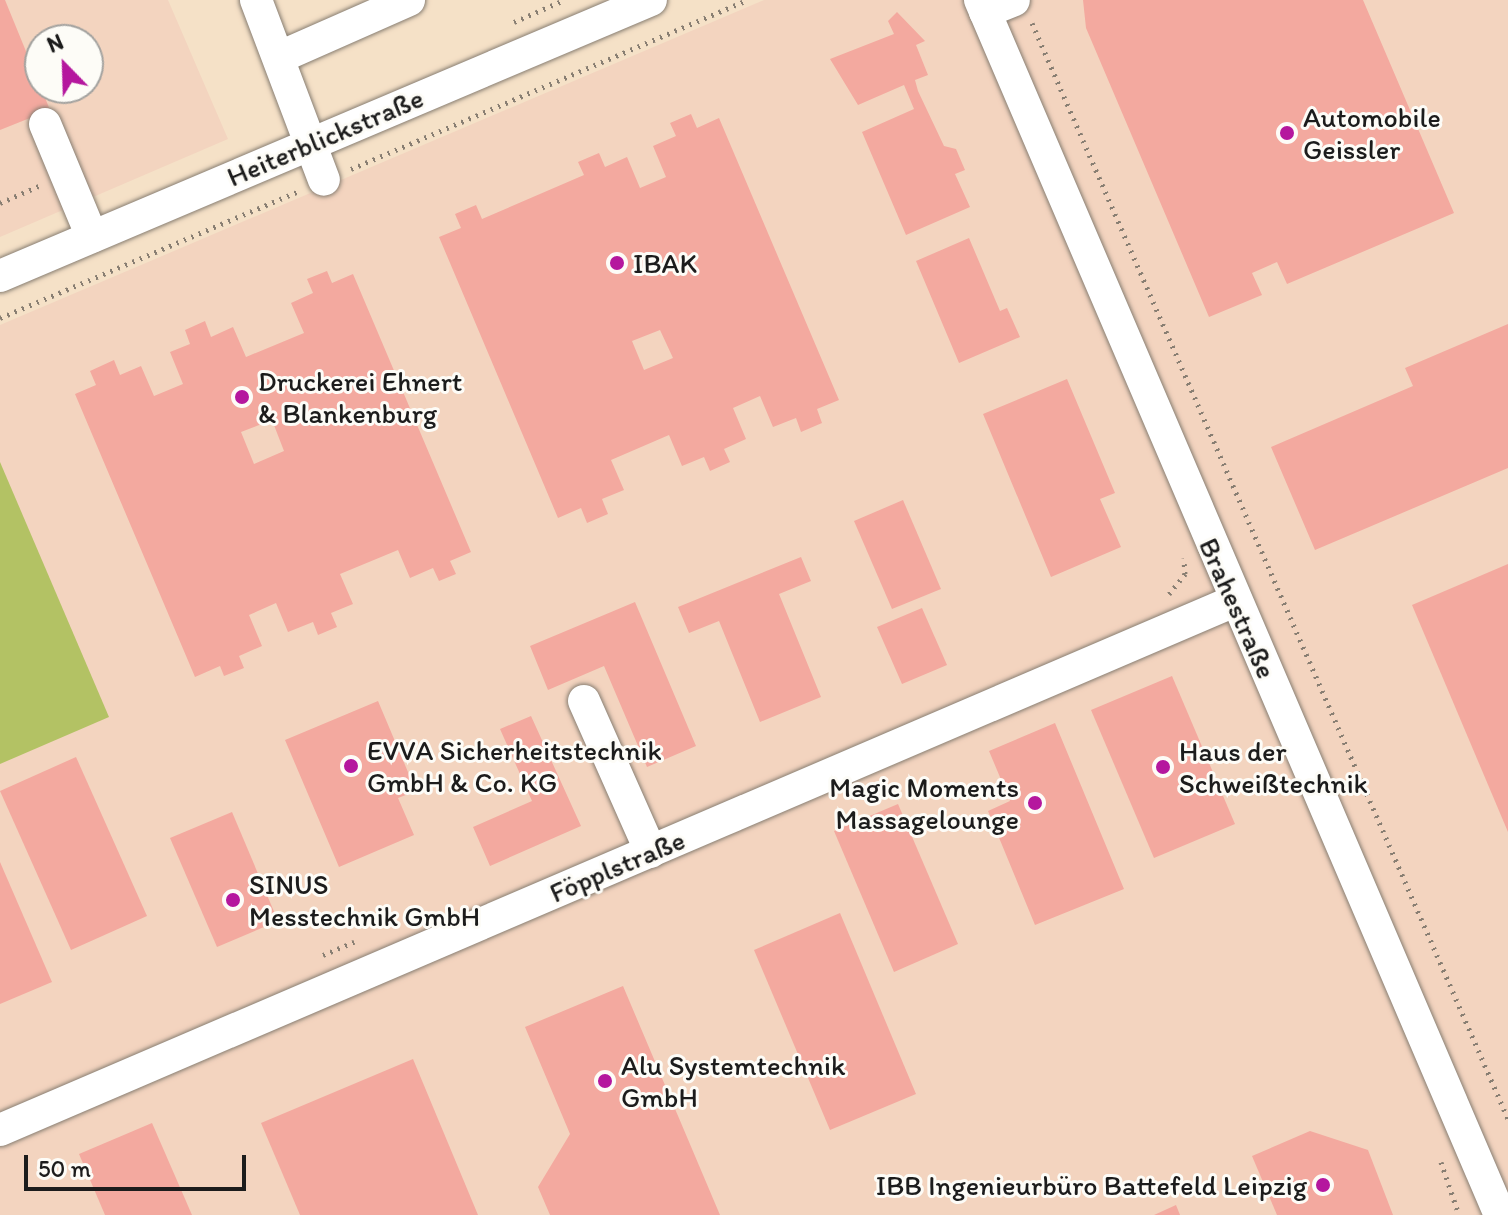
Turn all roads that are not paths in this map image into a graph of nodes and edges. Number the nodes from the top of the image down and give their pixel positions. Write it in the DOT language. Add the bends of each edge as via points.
graph roads {
  1 [pos="256,0"];
  2 [pos="409,0"];
  3 [pos="651,0"];
  4 [pos="1002,7"];
  5 [pos="280,57"];
  6 [pos="45,124"];
  7 [pos="311,143"];
  8 [pos="324,180"];
  9 [pos="92,237"];
  10 [pos="0,276"];
  11 [pos="1234,601"];
  12 [pos="584,701"];
  13 [pos="651,852"];
  14 [pos="0,1130"];
  15 [pos="1500,1215"];
  1 -- 5 [label="street"];
  2 -- 5 [label="street"];
  3 -- 7 [label="street, Heiterblickstraße"];
  4 -- 11 [label="street, Brahestraße"];
  5 -- 7 [label="street"];
  6 -- 9 [label="street"];
  7 -- 8 [label="street"];
  7 -- 9 [label="street, Heiterblickstraße"];
  9 -- 10 [label="street, Heiterblickstraße"];
  11 -- 13 [label="street, Föpplstraße"];
  11 -- 15 [label="street, Brahestraße" via="1450,1089"];
  12 -- 13 [label="street"];
  13 -- 14 [label="street, Föpplstraße"];
}
